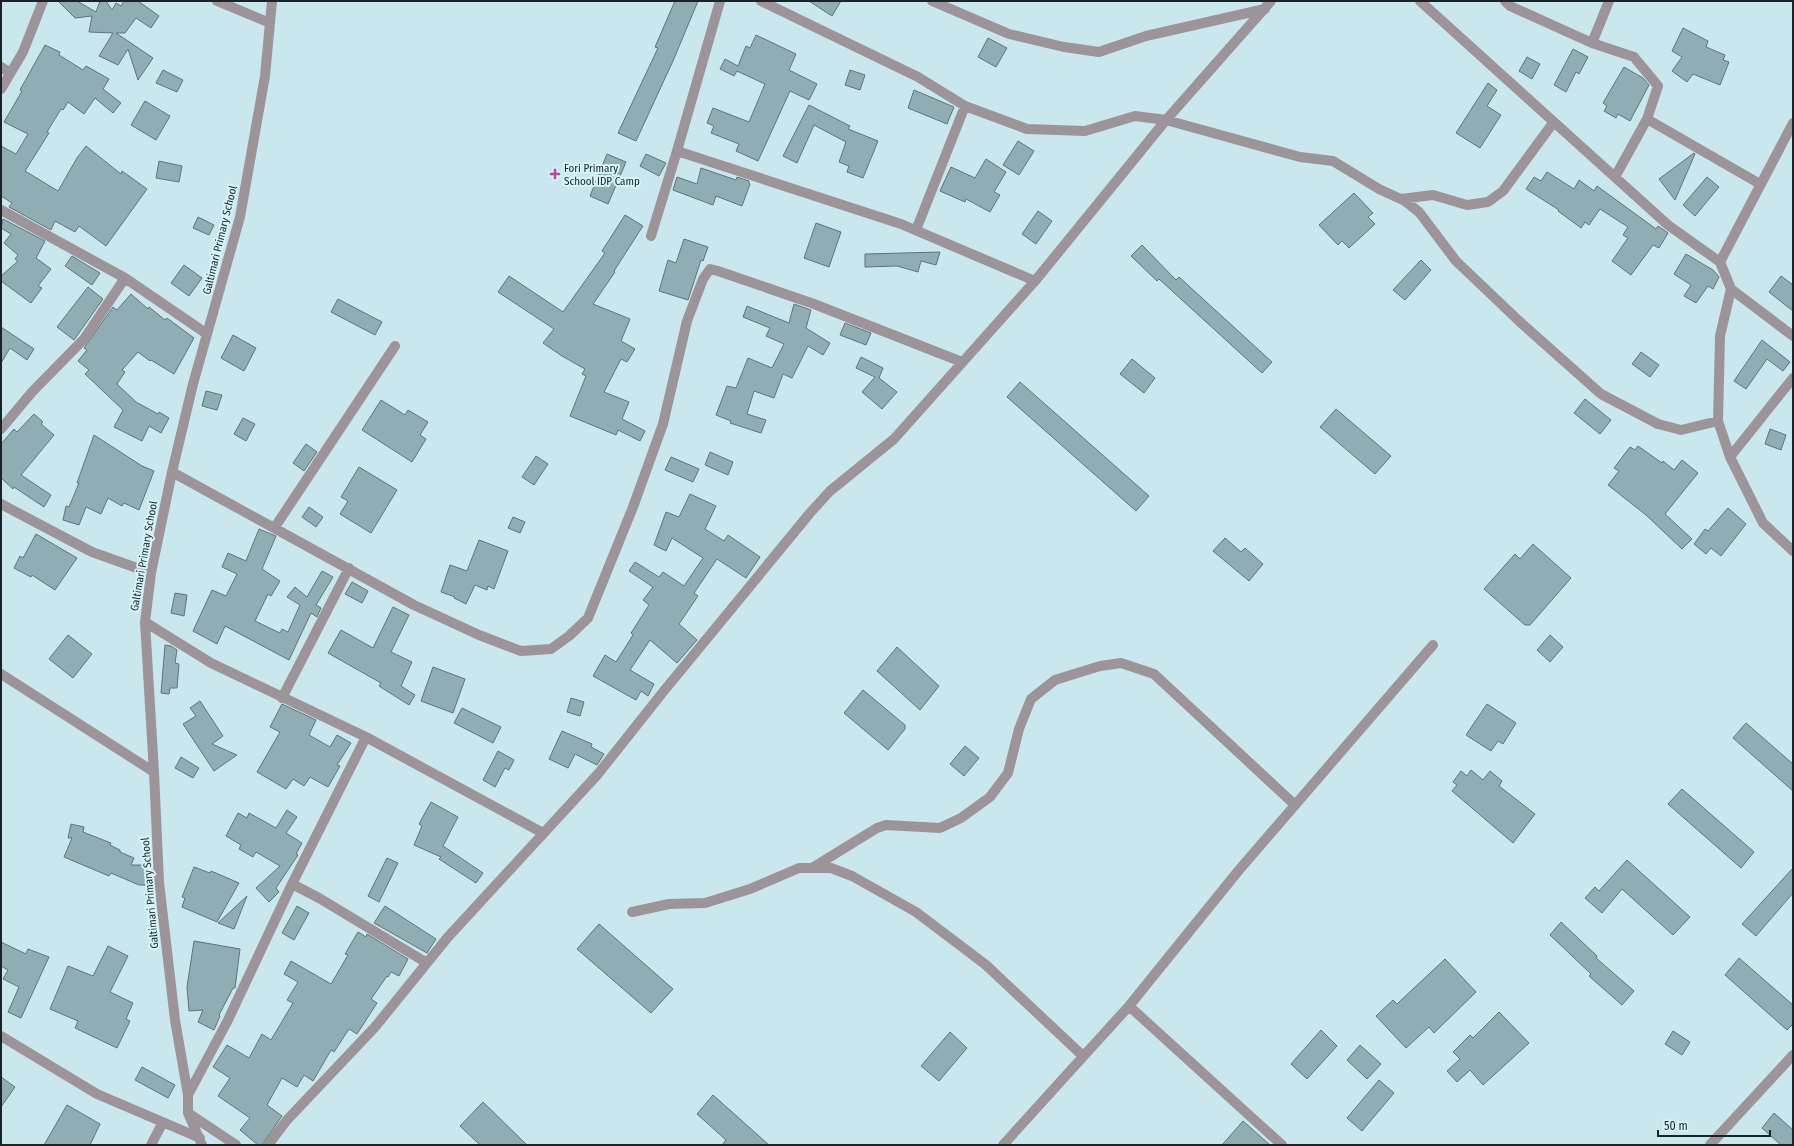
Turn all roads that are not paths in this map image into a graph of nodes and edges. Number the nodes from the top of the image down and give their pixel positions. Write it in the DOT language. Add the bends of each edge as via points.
graph roads {
  1 [pos="43,1"];
  2 [pos="217,1"];
  3 [pos="272,1"];
  4 [pos="720,1"];
  5 [pos="761,1"];
  6 [pos="932,1"];
  7 [pos="1420,1"];
  8 [pos="1505,1"];
  9 [pos="1609,1"];
  10 [pos="1268,5"];
  11 [pos="270,23"];
  12 [pos="1592,43"];
  13 [pos="1,68"];
  14 [pos="10,73"];
  15 [pos="1,89"];
  16 [pos="965,106"];
  17 [pos="1647,119"];
  18 [pos="1166,120"];
  19 [pos="1553,123"];
  20 [pos="1793,123"];
  21 [pos="677,151"];
  22 [pos="1615,177"];
  23 [pos="1760,184"];
  24 [pos="1401,199"];
  25 [pos="1,210"];
  26 [pos="916,230"];
  27 [pos="651,236"];
  28 [pos="1720,262"];
  29 [pos="125,278"];
  30 [pos="1035,281"];
  31 [pos="1731,289"];
  32 [pos="207,334"];
  33 [pos="1793,336"];
  34 [pos="395,346"];
  35 [pos="962,362"];
  36 [pos="1793,378"];
  37 [pos="1718,420"];
  38 [pos="1,429"];
  39 [pos="1730,457"];
  40 [pos="172,472"];
  41 [pos="1,504"];
  42 [pos="275,528"];
  43 [pos="1793,551"];
  44 [pos="349,568"];
  45 [pos="151,573"];
  46 [pos="145,622"];
  47 [pos="1433,645"];
  48 [pos="1,674"];
  49 [pos="282,698"];
  50 [pos="366,737"];
  51 [pos="154,772"];
  52 [pos="1295,805"];
  53 [pos="544,833"];
  54 [pos="812,868"];
  55 [pos="292,884"];
  56 [pos="632,912"];
  57 [pos="427,964"];
  58 [pos="1129,1006"];
  59 [pos="1,1036"];
  60 [pos="1793,1054"];
  61 [pos="1083,1056"];
  62 [pos="188,1095"];
  63 [pos="188,1113"];
  64 [pos="163,1122"];
  65 [pos="201,1141"];
  66 [pos="151,1145"];
  67 [pos="236,1145"];
  68 [pos="268,1145"];
  69 [pos="1003,1145"];
  70 [pos="1282,1145"];
  71 [pos="1710,1145"];
  1 -- 14 [label="street" via="23,52"];
  2 -- 11 [label="street"];
  3 -- 11 [label="street, Galtimari Primary School"];
  4 -- 21 [label="street"];
  5 -- 16 [label="street" via="918,77"];
  6 -- 10 [label="street" via="1009,34 1099,52 1146,36"];
  7 -- 19 [label="street"];
  8 -- 12 [label="street" via="1510,6"];
  9 -- 12 [label="street"];
  10 -- 18 [label="street"];
  11 -- 32 [label="street, Galtimari Primary School" via="265,76 240,216"];
  12 -- 17 [label="street" via="1634,57 1658,86"];
  13 -- 14 [label="street"];
  14 -- 15 [label="street"];
  16 -- 18 [label="street" via="1027,129 1085,131 1135,116"];
  16 -- 26 [label="street"];
  17 -- 22 [label="street"];
  17 -- 23 [label="street"];
  18 -- 24 [label="street" via="1300,157 1333,161 1379,189"];
  18 -- 30 [label="street"];
  19 -- 22 [label="street"];
  19 -- 24 [label="street" via="1503,191 1488,202 1467,205 1433,195"];
  20 -- 23 [label="street"];
  21 -- 26 [label="street"];
  21 -- 27 [label="street"];
  22 -- 28 [label="street" via="1668,225"];
  23 -- 28 [label="street"];
  24 -- 37 [label="street" via="1418,212 1456,261 1601,394 1658,424 1681,430"];
  25 -- 29 [label="street"];
  26 -- 30 [label="street"];
  28 -- 31 [label="street"];
  29 -- 32 [label="street"];
  29 -- 38 [label="street" via="84,339 32,392"];
  30 -- 35 [label="street"];
  31 -- 33 [label="street"];
  31 -- 37 [label="street" via="1720,336"];
  32 -- 40 [label="street, Galtimari Primary School"];
  34 -- 42 [label="street"];
  35 -- 44 [label="street" via="814,304 710,269 703,279 687,321 663,424 632,507 588,618 569,636 550,649 521,651 414,605"];
  35 -- 53 [label="street" via="894,439 830,491 810,513 598,774"];
  36 -- 39 [label="street"];
  37 -- 39 [label="street"];
  39 -- 43 [label="street" via="1763,523"];
  40 -- 42 [label="street"];
  40 -- 45 [label="street, Galtimari Primary School"];
  41 -- 45 [label="street" via="92,552"];
  42 -- 44 [label="street"];
  44 -- 49 [label="street"];
  45 -- 46 [label="street, Galtimari Primary School"];
  46 -- 49 [label="street" via="211,663"];
  46 -- 51 [label="street, Galtimari Primary School"];
  47 -- 52 [label="street"];
  48 -- 51 [label="street"];
  49 -- 50 [label="street"];
  50 -- 53 [label="street"];
  50 -- 55 [label="street"];
  51 -- 62 [label="street, Galtimari Primary School" via="158,882 175,1020"];
  52 -- 54 [label="street" via="1154,674 1121,663 1100,666 1055,680 1031,699 1019,729 1008,773 990,797 961,818 940,828 886,824"];
  52 -- 58 [label="street"];
  53 -- 57 [label="street" via="448,937"];
  54 -- 56 [label="street" via="799,868 750,889 705,903 669,904"];
  54 -- 61 [label="street" via="831,868 852,876 916,912 986,965"];
  55 -- 57 [label="street"];
  55 -- 62 [label="street" via="228,1020"];
  57 -- 68 [label="street" via="375,1027 287,1120"];
  58 -- 61 [label="street"];
  58 -- 70 [label="street"];
  59 -- 64 [label="street" via="97,1094"];
  60 -- 71 [label="street"];
  61 -- 69 [label="street"];
  62 -- 63 [label="street, Galtimari Primary School"];
  63 -- 65 [label="street, Galtimari Primary School"];
  63 -- 67 [label="street"];
  64 -- 65 [label="street"];
  64 -- 66 [label="street"];
}
